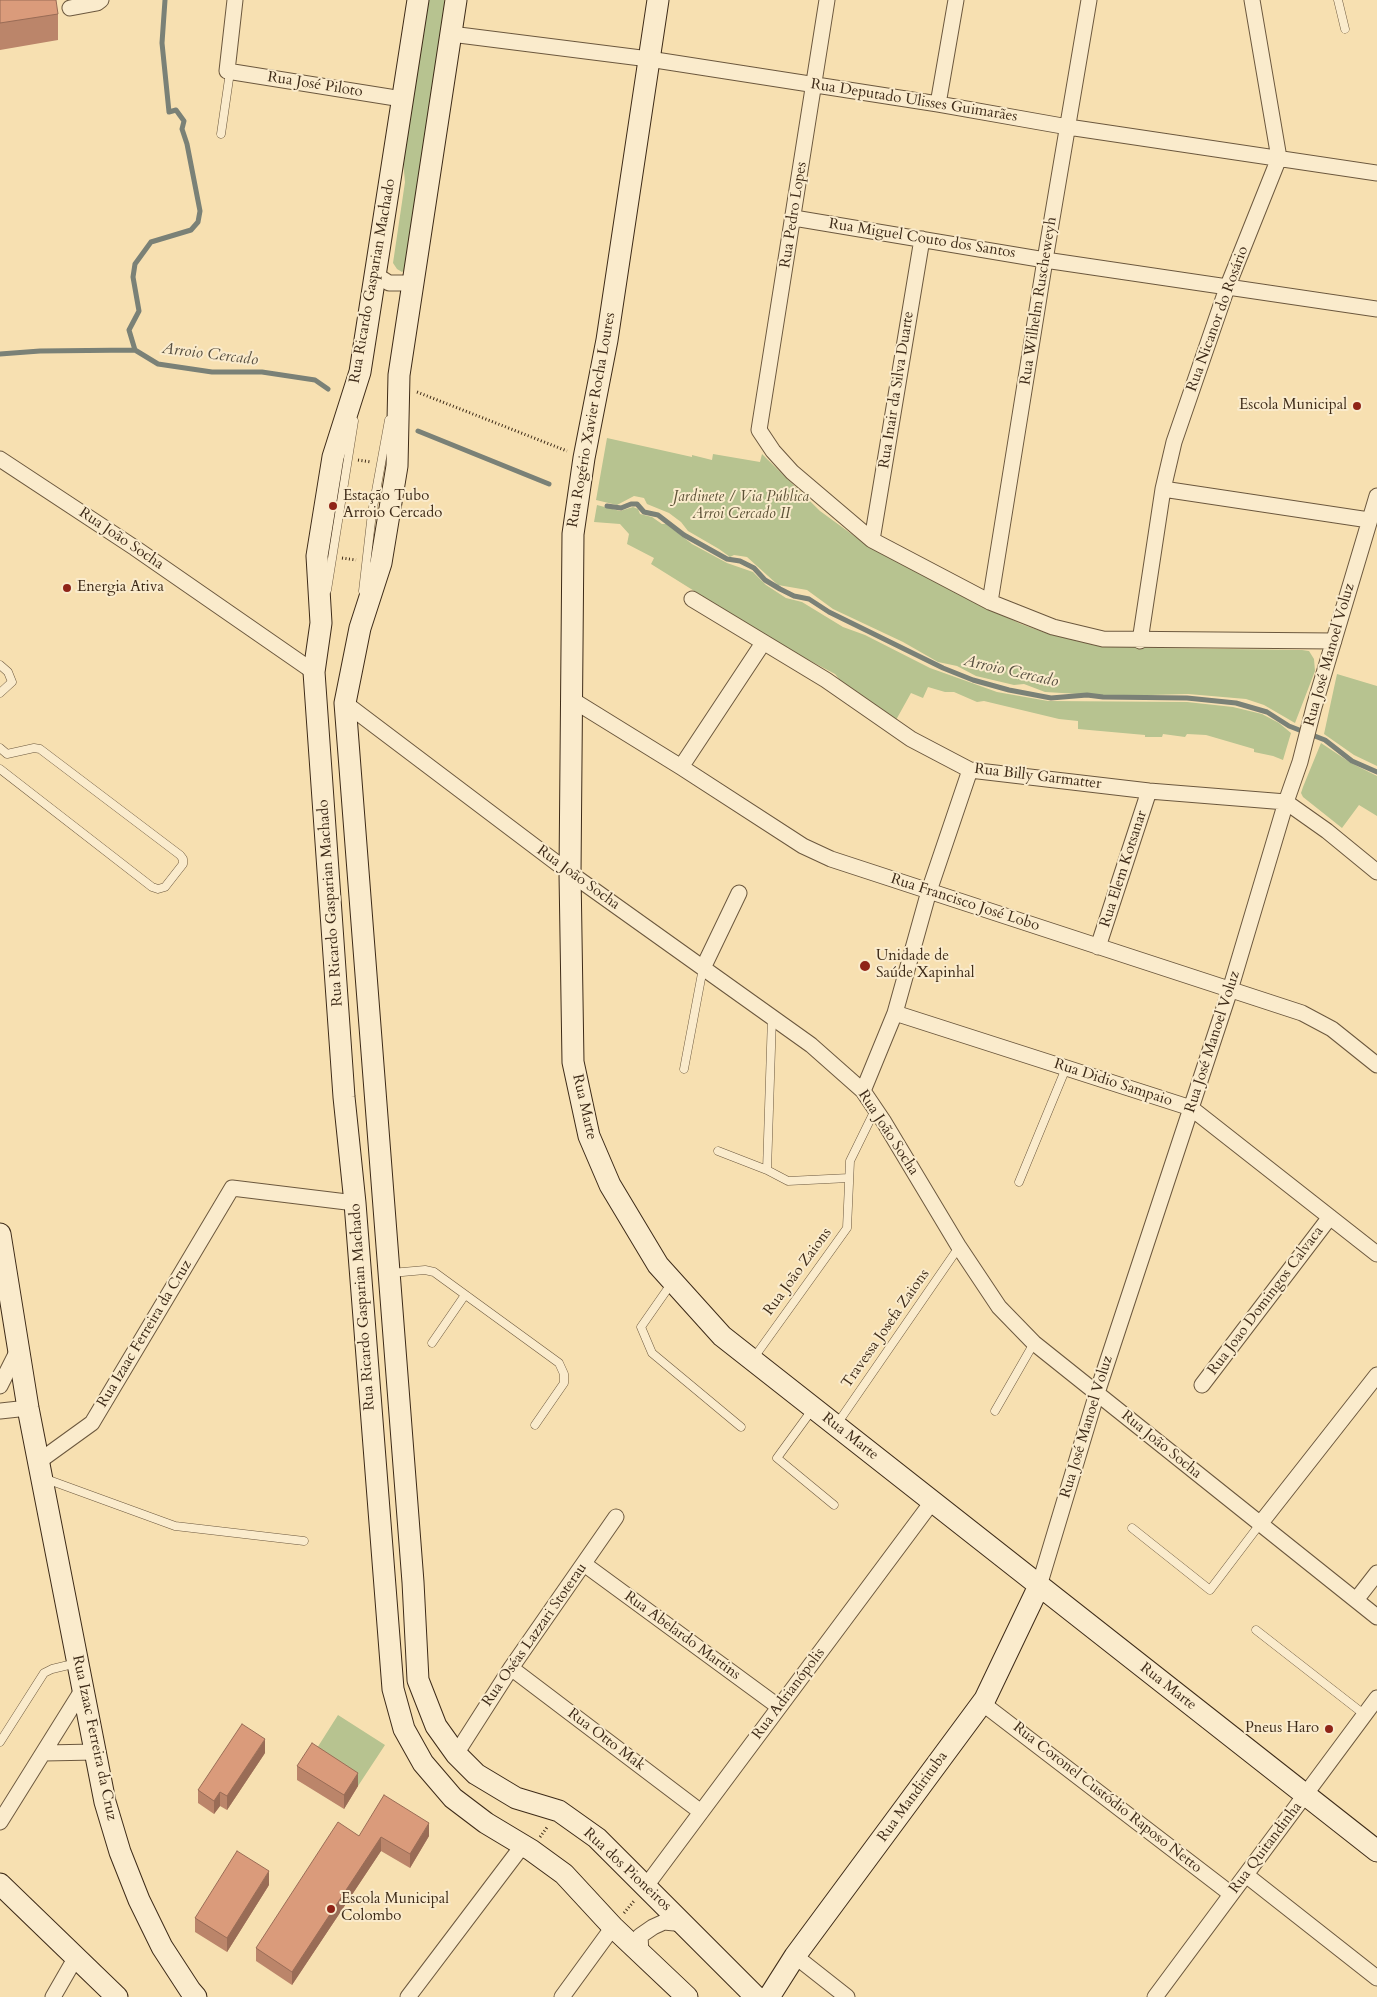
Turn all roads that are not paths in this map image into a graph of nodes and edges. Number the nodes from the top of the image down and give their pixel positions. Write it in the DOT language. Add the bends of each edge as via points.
graph roads {
  1 [pos="101,0"];
  2 [pos="235,0"];
  3 [pos="418,0"];
  4 [pos="456,0"];
  5 [pos="658,0"];
  6 [pos="827,0"];
  7 [pos="956,0"];
  8 [pos="1089,0"];
  9 [pos="1252,0"];
  10 [pos="1338,0"];
  11 [pos="70,8"];
  12 [pos="1345,29"];
  13 [pos="451,34"];
  14 [pos="649,59"];
  15 [pos="229,71"];
  16 [pos="814,85"];
  17 [pos="402,99"];
  18 [pos="938,104"];
  19 [pos="1068,127"];
  20 [pos="221,134"];
  21 [pos="1279,158"];
  22 [pos="1377,174"];
  23 [pos="794,218"];
  24 [pos="922,240"];
  25 [pos="1045,260"];
  26 [pos="375,272"];
  27 [pos="412,283"];
  28 [pos="1227,288"];
  29 [pos="1377,309"];
  30 [pos="360,372"];
  31 [pos="398,380"];
  32 [pos="0,459"];
  33 [pos="1163,489"];
  34 [pos="1377,496"];
  35 [pos="1369,520"];
  36 [pos="872,540"];
  37 [pos="692,599"];
  38 [pos="990,602"];
  39 [pos="321,624"];
  40 [pos="360,628"];
  41 [pos="1140,641"];
  42 [pos="1334,641"];
  43 [pos="763,643"];
  44 [pos="0,665"];
  45 [pos="314,672"];
  46 [pos="0,693"];
  47 [pos="571,699"];
  48 [pos="345,703"];
  49 [pos="0,748"];
  50 [pos="681,767"];
  51 [pos="0,769"];
  52 [pos="970,770"];
  53 [pos="1149,791"];
  54 [pos="1286,802"];
  55 [pos="1377,872"];
  56 [pos="570,873"];
  57 [pos="928,890"];
  58 [pos="739,893"];
  59 [pos="1098,946"];
  60 [pos="703,968"];
  61 [pos="1230,990"];
  62 [pos="894,1013"];
  63 [pos="772,1017"];
  64 [pos="1377,1066"];
  65 [pos="1066,1068"];
  66 [pos="684,1069"];
  67 [pos="863,1091"];
  68 [pos="1191,1108"];
  69 [pos="876,1110"];
  70 [pos="718,1151"];
  71 [pos="767,1170"];
  72 [pos="849,1178"];
  73 [pos="1019,1182"];
  74 [pos="355,1203"];
  75 [pos="1330,1217"];
  76 [pos="0,1234"];
  77 [pos="959,1247"];
  78 [pos="1377,1254"];
  79 [pos="389,1273"];
  80 [pos="672,1282"];
  81 [pos="465,1294"];
  82 [pos="432,1343"];
  83 [pos="1034,1343"];
  84 [pos="19,1348"];
  85 [pos="752,1360"];
  86 [pos="1377,1375"];
  87 [pos="1202,1385"];
  88 [pos="0,1386"];
  89 [pos="1096,1393"];
  90 [pos="28,1408"];
  91 [pos="814,1408"];
  92 [pos="0,1411"];
  93 [pos="995,1411"];
  94 [pos="535,1426"];
  95 [pos="836,1426"];
  96 [pos="741,1427"];
  97 [pos="40,1470"];
  98 [pos="932,1502"];
  99 [pos="834,1505"];
  100 [pos="616,1517"];
  101 [pos="1260,1524"];
  102 [pos="1132,1528"];
  103 [pos="304,1541"];
  104 [pos="584,1564"];
  105 [pos="1377,1573"];
  106 [pos="1039,1586"];
  107 [pos="1356,1600"];
  108 [pos="1377,1617"];
  109 [pos="1256,1630"];
  110 [pos="79,1662"];
  111 [pos="511,1668"];
  112 [pos="83,1690"];
  113 [pos="1377,1698"];
  114 [pos="982,1703"];
  115 [pos="779,1707"];
  116 [pos="1365,1715"];
  117 [pos="0,1742"];
  118 [pos="96,1752"];
  119 [pos="44,1753"];
  120 [pos="456,1754"];
  121 [pos="476,1774"];
  122 [pos="1305,1794"];
  123 [pos="701,1812"];
  124 [pos="0,1822"];
  125 [pos="527,1847"];
  126 [pos="1377,1851"];
  127 [pos="1246,1875"];
  128 [pos="0,1884"];
  129 [pos="646,1886"];
  130 [pos="1232,1894"];
  131 [pos="685,1924"];
  132 [pos="613,1927"];
  133 [pos="641,1953"];
  134 [pos="795,1956"];
  135 [pos="76,1958"];
  136 [pos="1377,1978"];
  137 [pos="190,1995"];
  138 [pos="53,1997"];
  139 [pos="117,1997"];
  140 [pos="408,1997"];
  141 [pos="562,1997"];
  142 [pos="687,1997"];
  143 [pos="756,1997"];
  144 [pos="769,1997"];
  145 [pos="847,1997"];
  146 [pos="1155,1997"];
  1 -- 11 [label="street"];
  2 -- 15 [label="street"];
  3 -- 17 [label="street, Rua Ricardo Gasparian Machado"];
  4 -- 13 [label="street, Rua Ricardo Gasparian Machado"];
  5 -- 14 [label="street, Rua Rogério Xavier Rocha Loures"];
  6 -- 16 [label="street, Rua Pedro Lopes"];
  7 -- 18 [label="street"];
  8 -- 19 [label="street, Rua Wilhelm Ruscheweyh"];
  9 -- 21 [label="street"];
  10 -- 12 [label="lane"];
  13 -- 14 [label="street, Rua Deputado Ulisses Guimarães"];
  13 -- 27 [label="street, Rua Ricardo Gasparian Machado"];
  14 -- 16 [label="street, Rua Deputado Ulisses Guimarães"];
  14 -- 47 [label="street, Rua Rogério Xavier Rocha Loures" via="607,340 573,534"];
  15 -- 17 [label="street, Rua José Piloto"];
  15 -- 20 [label="lane"];
  16 -- 18 [label="street, Rua Deputado Ulisses Guimarães"];
  16 -- 23 [label="street, Rua Pedro Lopes"];
  17 -- 26 [label="street, Rua Ricardo Gasparian Machado"];
  18 -- 19 [label="street, Rua Deputado Ulisses Guimarães"];
  19 -- 21 [label="street, Rua Deputado Ulisses Guimarães"];
  19 -- 25 [label="street, Rua Wilhelm Ruscheweyh"];
  21 -- 22 [label="street, Rua Deputado Ulisses Guimarães"];
  21 -- 28 [label="street, Rua Nicanor do Rosário"];
  23 -- 24 [label="street, Rua Miguel Couto dos Santos"];
  23 -- 36 [label="street, Rua Pedro Lopes" via="759,430 792,472"];
  24 -- 25 [label="street, Rua Miguel Couto dos Santos"];
  24 -- 36 [label="street, Rua Inair da Silva Duarte"];
  25 -- 28 [label="street, Rua Miguel Couto dos Santos"];
  25 -- 38 [label="street, Rua Wilhelm Ruscheweyh"];
  26 -- 27 [label="street" via="389,283"];
  26 -- 30 [label="street, Rua Ricardo Gasparian Machado"];
  27 -- 31 [label="street, Rua Ricardo Gasparian Machado"];
  28 -- 29 [label="street, Rua Miguel Couto dos Santos"];
  28 -- 33 [label="street, Rua Nicanor do Rosário" via="1174,442"];
  30 -- 39 [label="lane" via="334,557"];
  30 -- 39 [label="street, Rua Ricardo Gasparian Machado" via="333,457 317,556"];
  31 -- 40 [label="lane" via="380,463 365,561"];
  31 -- 40 [label="street, Rua Ricardo Gasparian Machado" via="396,466 389,514 381,563"];
  32 -- 45 [label="street, Rua João Socha"];
  33 -- 35 [label="street"];
  33 -- 41 [label="street, Rua Nicanor do Rosário"];
  34 -- 35 [label="street, Rua José Manoel Voluz"];
  35 -- 42 [label="street, Rua José Manoel Voluz"];
  36 -- 38 [label="street"];
  37 -- 43 [label="street, Rua Billy Garmatter"];
  38 -- 41 [label="street" via="1053,627 1103,640"];
  39 -- 45 [label="street, Rua Ricardo Gasparian Machado"];
  40 -- 48 [label="street, Rua Ricardo Gasparian Machado"];
  41 -- 42 [label="street"];
  42 -- 54 [label="street, Rua José Manoel Voluz"];
  43 -- 50 [label="street"];
  43 -- 52 [label="street, Rua Billy Garmatter" via="826,680 911,739"];
  44 -- 46 [label="lane" via="12,682"];
  45 -- 74 [label="street, Rua Ricardo Gasparian Machado" via="344,1097"];
  47 -- 50 [label="street, Rua Francisco José Lobo"];
  47 -- 56 [label="street, Rua Rogério Xavier Rocha Loures"];
  48 -- 56 [label="street, Rua João Socha"];
  48 -- 79 [label="street, Rua Ricardo Gasparian Machado"];
  49 -- 51 [label="lane" via="7,754 40,749 180,855 183,864 165,887 152,887"];
  50 -- 57 [label="street, Rua Francisco José Lobo" via="803,846 831,859"];
  52 -- 53 [label="street, Rua Billy Garmatter"];
  52 -- 57 [label="street"];
  53 -- 54 [label="street, Rua Billy Garmatter"];
  53 -- 59 [label="street, Rua Elem Kotsanar"];
  54 -- 55 [label="street"];
  54 -- 61 [label="street, Rua José Manoel Voluz"];
  56 -- 60 [label="street, Rua João Socha"];
  56 -- 80 [label="street, Rua Marte" via="573,1062 589,1136 610,1186 658,1265"];
  57 -- 59 [label="street, Rua Francisco José Lobo"];
  57 -- 62 [label="street"];
  58 -- 60 [label="street"];
  59 -- 61 [label="street, Rua Francisco José Lobo"];
  60 -- 63 [label="street, Rua João Socha"];
  60 -- 66 [label="lane"];
  61 -- 64 [label="street, Rua Francisco José Lobo" via="1302,1013 1332,1029"];
  61 -- 68 [label="street, Rua José Manoel Voluz"];
  62 -- 65 [label="street, Rua Didio Sampaio"];
  62 -- 67 [label="street"];
  63 -- 67 [label="street, Rua João Socha" via="811,1045"];
  63 -- 71 [label="lane"];
  65 -- 68 [label="street, Rua Didio Sampaio"];
  65 -- 73 [label="lane"];
  67 -- 69 [label="street, Rua João Socha"];
  68 -- 75 [label="street, Rua Didio Sampaio"];
  68 -- 89 [label="street, Rua José Manoel Voluz"];
  69 -- 72 [label="lane, Rua João Zaions" via="850,1160"];
  69 -- 77 [label="street, Rua João Socha"];
  70 -- 71 [label="lane"];
  71 -- 72 [label="lane" via="788,1181"];
  72 -- 85 [label="lane, Rua João Zaions" via="847,1228"];
  74 -- 97 [label="street, Rua Izaac Ferreira da Cruz" via="232,1188 92,1423"];
  74 -- 125 [label="street, Rua Ricardo Gasparian Machado" via="393,1689 404,1729 423,1763 453,1798 486,1823"];
  75 -- 78 [label="street, Rua Didio Sampaio"];
  75 -- 87 [label="street, Rua Joao Domingos Calvaca"];
  76 -- 84 [label="street, Rua Izaac Ferreira da Cruz"];
  77 -- 83 [label="street, Rua João Socha" via="998,1307"];
  77 -- 95 [label="lane, Travessa Josefa Zaions"];
  79 -- 81 [label="lane" via="434,1272"];
  79 -- 120 [label="street, Rua Ricardo Gasparian Machado" via="418,1680 436,1726"];
  80 -- 85 [label="street, Rua Marte" via="722,1336"];
  80 -- 96 [label="lane" via="642,1327 652,1353"];
  81 -- 82 [label="lane"];
  81 -- 94 [label="lane" via="559,1363 564,1383"];
  83 -- 89 [label="street, Rua João Socha"];
  83 -- 93 [label="lane"];
  84 -- 88 [label="street"];
  84 -- 90 [label="street, Rua Izaac Ferreira da Cruz"];
  85 -- 91 [label="street, Rua Marte"];
  86 -- 101 [label="street"];
  89 -- 101 [label="street, Rua João Socha"];
  89 -- 106 [label="street, Rua José Manoel Voluz"];
  90 -- 92 [label="street"];
  90 -- 97 [label="street, Rua Izaac Ferreira da Cruz"];
  91 -- 95 [label="street, Rua Marte"];
  91 -- 99 [label="lane" via="777,1458"];
  95 -- 98 [label="street, Rua Marte"];
  97 -- 103 [label="lane" via="175,1526"];
  97 -- 110 [label="street, Rua Izaac Ferreira da Cruz"];
  98 -- 106 [label="street, Rua Marte"];
  98 -- 115 [label="street, Rua Adrianópolis"];
  100 -- 104 [label="street, Rua Oséas Lazzari Stoterau"];
  101 -- 102 [label="lane" via="1210,1590"];
  101 -- 107 [label="street, Rua João Socha"];
  104 -- 111 [label="street, Rua Oséas Lazzari Stoterau"];
  104 -- 115 [label="street, Rua Abelardo Martins"];
  105 -- 107 [label="street"];
  106 -- 114 [label="street, Rua Mandirituba"];
  106 -- 122 [label="street, Rua Marte"];
  107 -- 108 [label="street, Rua João Socha"];
  109 -- 116 [label="lane"];
  110 -- 112 [label="street, Rua Izaac Ferreira da Cruz"];
  110 -- 117 [label="lane" via="44,1673"];
  111 -- 120 [label="street, Rua Oséas Lazzari Stoterau"];
  111 -- 123 [label="street, Rua Otto Mak"];
  112 -- 118 [label="street, Rua Izaac Ferreira da Cruz"];
  112 -- 119 [label="street"];
  113 -- 116 [label="street, Rua Quitandinha"];
  114 -- 130 [label="street, Rua Coronel Custódio Raposo Netto"];
  114 -- 134 [label="street, Rua Mandirituba"];
  115 -- 123 [label="street, Rua Adrianópolis"];
  116 -- 122 [label="street, Rua Quitandinha"];
  118 -- 119 [label="street"];
  118 -- 137 [label="street, Rua Izaac Ferreira da Cruz" via="105,1802 120,1852 139,1900"];
  119 -- 124 [label="street"];
  120 -- 121 [label="street, Rua Ricardo Gasparian Machado"];
  121 -- 129 [label="street, Rua dos Pioneiros" via="516,1798 559,1811 597,1838"];
  122 -- 126 [label="street, Rua Marte"];
  122 -- 127 [label="street, Rua Quitandinha"];
  123 -- 129 [label="street, Rua Adrianópolis"];
  125 -- 132 [label="street" via="564,1874"];
  125 -- 140 [label="street"];
  127 -- 130 [label="street, Rua Quitandinha"];
  127 -- 136 [label="street"];
  128 -- 135 [label="street"];
  129 -- 131 [label="street, Rua dos Pioneiros"];
  130 -- 146 [label="street, Rua Quitandinha"];
  131 -- 133 [label="street" via="664,1922 653,1927 640,1936"];
  131 -- 143 [label="street, Rua dos Pioneiros"];
  132 -- 133 [label="street"];
  132 -- 141 [label="street"];
  133 -- 142 [label="street"];
  134 -- 144 [label="street, Rua Mandirituba"];
  134 -- 145 [label="street"];
  135 -- 138 [label="street"];
  135 -- 139 [label="street"];
}
